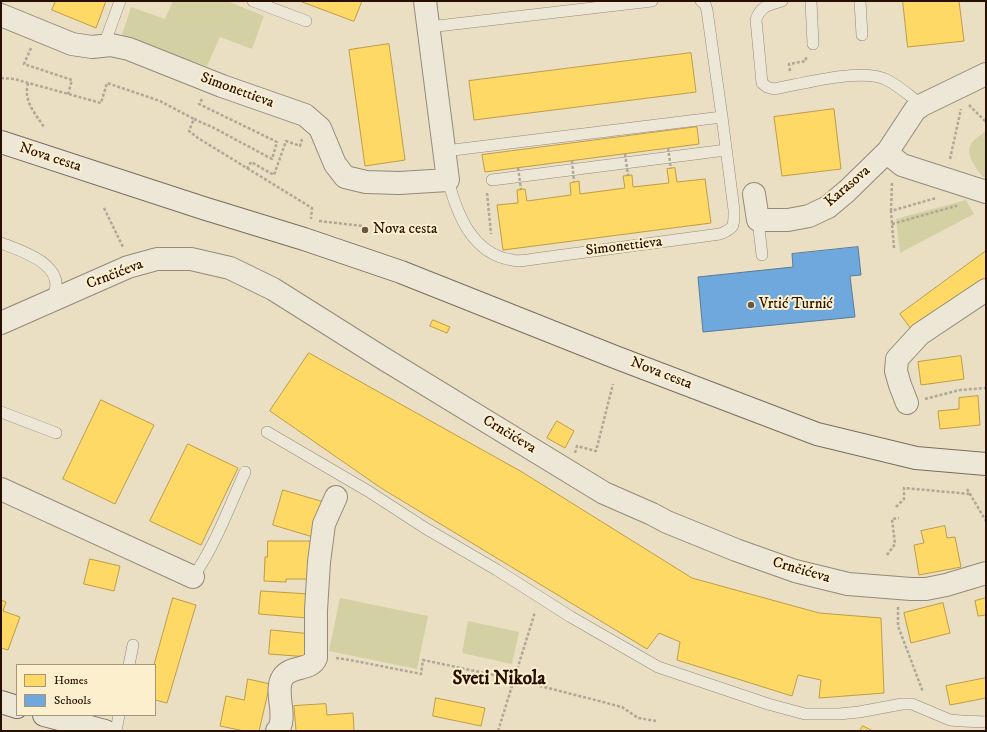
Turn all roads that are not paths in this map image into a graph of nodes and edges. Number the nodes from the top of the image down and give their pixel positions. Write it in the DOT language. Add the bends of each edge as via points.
graph roads {
  1 [pos="120,1"];
  2 [pos="253,1"];
  3 [pos="425,1"];
  4 [pos="652,1"];
  5 [pos="701,1"];
  6 [pos="782,1"];
  7 [pos="811,1"];
  8 [pos="860,1"];
  9 [pos="1,15"];
  10 [pos="306,21"];
  11 [pos="429,27"];
  12 [pos="862,35"];
  13 [pos="813,44"];
  14 [pos="104,46"];
  15 [pos="986,74"];
  16 [pos="922,105"];
  17 [pos="722,118"];
  18 [pos="1,142"];
  19 [pos="726,150"];
  20 [pos="445,151"];
  21 [pos="888,151"];
  22 [pos="448,180"];
  23 [pos="492,180"];
  24 [pos="986,192"];
  25 [pos="754,194"];
  26 [pos="758,220"];
  27 [pos="1,243"];
  28 [pos="762,255"];
  29 [pos="986,290"];
  30 [pos="51,301"];
  31 [pos="1,323"];
  32 [pos="907,403"];
  33 [pos="1,412"];
  34 [pos="267,432"];
  35 [pos="56,433"];
  36 [pos="986,464"];
  37 [pos="245,472"];
  38 [pos="351,481"];
  39 [pos="1,489"];
  40 [pos="336,497"];
  41 [pos="986,573"];
  42 [pos="193,578"];
  43 [pos="133,645"];
  44 [pos="129,664"];
  45 [pos="1,702"];
  46 [pos="16,707"];
  47 [pos="48,716"];
  48 [pos="119,716"];
  49 [pos="986,722"];
  50 [pos="105,731"];
  51 [pos="116,731"];
  52 [pos="277,731"];
  1 -- 14 [label="lane"];
  2 -- 10 [label="lane"];
  3 -- 11 [label="street, Simonettieva"];
  4 -- 11 [label="lane"];
  5 -- 17 [label="lane, Simonettieva" via="707,10"];
  6 -- 16 [label="lane" via="763,8 756,20 762,83 767,87 774,89 858,74 872,75 886,80"];
  7 -- 13 [label="lane"];
  8 -- 12 [label="lane"];
  9 -- 14 [label="street, Simonettieva" via="72,44"];
  11 -- 20 [label="street, Simonettieva"];
  14 -- 22 [label="street, Simonettieva" via="129,49 305,115 320,128 335,164 345,177 366,182 399,184"];
  15 -- 16 [label="street, Karasova"];
  16 -- 21 [label="street, Karasova" via="915,110"];
  17 -- 19 [label="lane, Simonettieva"];
  17 -- 20 [label="lane"];
  18 -- 36 [label="street, Nova cesta" via="401,272 817,434 916,458"];
  19 -- 22 [label="lane, Simonettieva" via="734,210 734,223 730,230 720,234 527,260 514,261 498,257 469,233 454,204"];
  19 -- 23 [label="lane"];
  20 -- 22 [label="street, Simonettieva"];
  21 -- 24 [label="street" via="896,162 902,165 951,170"];
  21 -- 26 [label="street, Karasova" via="828,207 809,216 788,220"];
  25 -- 26 [label="street"];
  26 -- 28 [label="lane"];
  27 -- 30 [label="lane" via="34,255 51,271 57,282 57,291"];
  29 -- 32 [label="street" via="920,334 897,359 896,371"];
  30 -- 31 [label="street, Crnčićeva"];
  30 -- 41 [label="street, Crnčićeva" via="128,267 157,259 191,259 230,268 273,289 604,493 736,550 795,571 905,597"];
  33 -- 35 [label="lane"];
  34 -- 38 [label="lane"];
  37 -- 42 [label="lane" via="211,546"];
  38 -- 40 [label="lane"];
  38 -- 49 [label="lane" via="571,617 658,667 805,714 839,714 912,704 950,720"];
  39 -- 42 [label="street"];
  40 -- 52 [label="street" via="324,524 316,610 315,662 289,671 283,676 279,685 281,712"];
  43 -- 44 [label="lane"];
  45 -- 46 [label="street"];
  47 -- 50 [label="street"];
  48 -- 51 [label="lane"];
}
